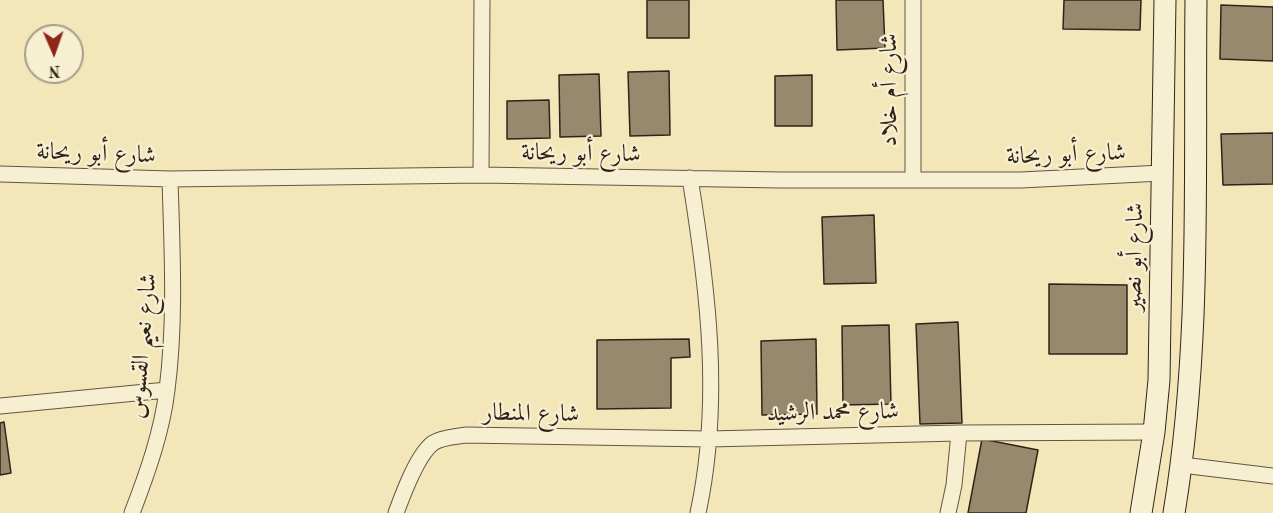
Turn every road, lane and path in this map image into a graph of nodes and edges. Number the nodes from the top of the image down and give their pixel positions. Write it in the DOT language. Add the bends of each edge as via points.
graph roads {
  1 [pos="482,0"];
  2 [pos="913,0"];
  3 [pos="1165,0"];
  4 [pos="1196,0"];
  5 [pos="1162,173"];
  6 [pos="0,174"];
  7 [pos="481,175"];
  8 [pos="690,178"];
  9 [pos="170,179"];
  10 [pos="913,180"];
  11 [pos="167,390"];
  12 [pos="0,406"];
  13 [pos="1154,432"];
  14 [pos="959,433"];
  15 [pos="709,439"];
  16 [pos="1182,465"];
  17 [pos="1273,476"];
  18 [pos="132,513"];
  19 [pos="396,513"];
  20 [pos="698,513"];
  21 [pos="948,513"];
  22 [pos="1141,513"];
  23 [pos="1174,513"];
  1 -- 7 [label="street"];
  2 -- 10 [label="street, شارع أم خلاد"];
  3 -- 5 [label="main road, شارع أبو نصير"];
  4 -- 16 [label="main road" via="1190,384"];
  5 -- 10 [label="street, شارع أبو ريحانة" via="1021,180"];
  5 -- 13 [label="main road, شارع أبو نصير" via="1159,380"];
  6 -- 9 [label="street, شارع أبو ريحانة"];
  7 -- 8 [label="street, شارع أبو ريحانة"];
  7 -- 9 [label="street, شارع أبو ريحانة"];
  8 -- 10 [label="street, شارع أبو ريحانة"];
  8 -- 15 [label="street" via="711,343"];
  9 -- 11 [label="street, شارع نعيم القسوس" via="171,335"];
  11 -- 12 [label="street"];
  11 -- 18 [label="street, شارع نعيم القسوس" via="158,434"];
  13 -- 14 [label="street, شارع محمد الرشيد"];
  13 -- 22 [label="main road, شارع أبو نصير"];
  14 -- 15 [label="street, شارع محمد الرشيد"];
  14 -- 21 [label="street"];
  15 -- 19 [label="street, شارع المنطار" via="465,435 445,438 425,451"];
  15 -- 20 [label="street"];
  16 -- 17 [label="street"];
  16 -- 23 [label="main road"];
}
